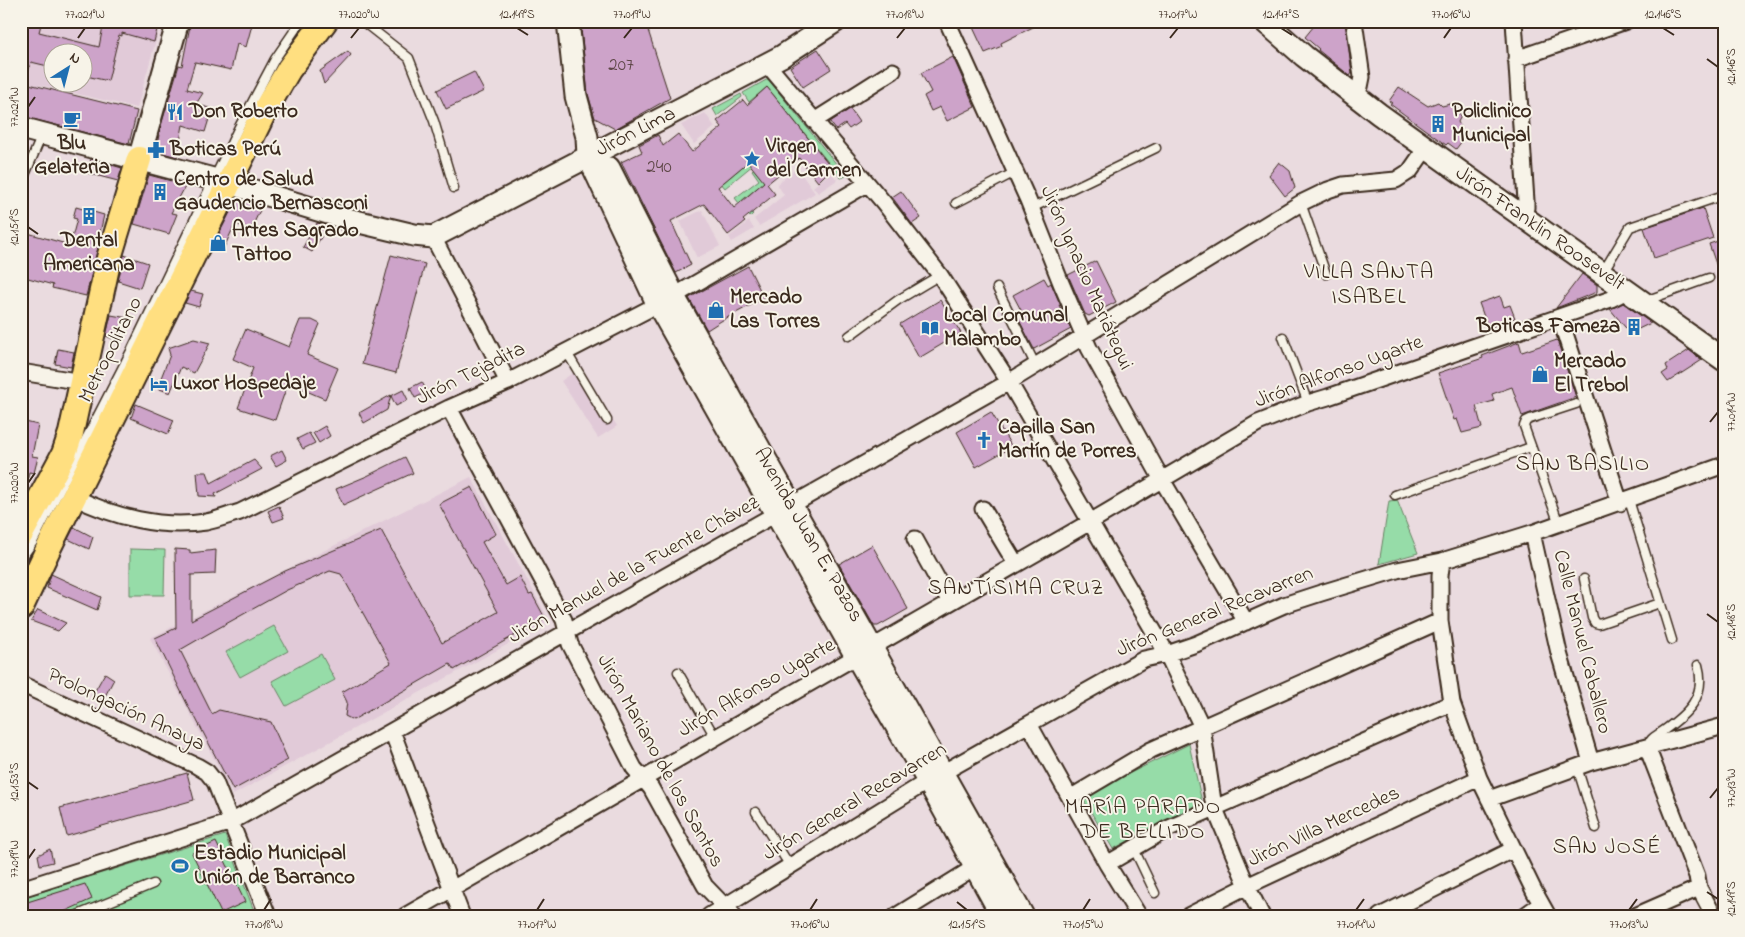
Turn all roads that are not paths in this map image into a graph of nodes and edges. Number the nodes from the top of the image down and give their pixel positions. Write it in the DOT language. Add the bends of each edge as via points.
graph roads {
  1 [pos="178,21"];
  2 [pos="301,21"];
  3 [pos="325,21"];
  4 [pos="362,21"];
  5 [pos="568,21"];
  6 [pos="836,21"];
  7 [pos="947,21"];
  8 [pos="1264,21"];
  9 [pos="1354,21"];
  10 [pos="1514,21"];
  11 [pos="1626,21"];
  12 [pos="296,43"];
  13 [pos="1516,59"];
  14 [pos="767,64"];
  15 [pos="893,71"];
  16 [pos="1353,95"];
  17 [pos="814,121"];
  18 [pos="239,127"];
  19 [pos="21,128"];
  20 [pos="43,134"];
  21 [pos="592,148"];
  22 [pos="1156,148"];
  23 [pos="1426,148"];
  24 [pos="139,159"];
  25 [pos="1016,172"];
  26 [pos="221,181"];
  27 [pos="21,184"];
  28 [pos="867,184"];
  29 [pos="454,188"];
  30 [pos="1724,195"];
  31 [pos="956,203"];
  32 [pos="1301,203"];
  33 [pos="1032,208"];
  34 [pos="1521,215"];
  35 [pos="433,236"];
  36 [pos="1602,272"];
  37 [pos="940,274"];
  38 [pos="1326,274"];
  39 [pos="1709,278"];
  40 [pos="997,288"];
  41 [pos="1624,288"];
  42 [pos="665,300"];
  43 [pos="1643,302"];
  44 [pos="1560,318"];
  45 [pos="849,336"];
  46 [pos="1085,337"];
  47 [pos="1283,337"];
  48 [pos="566,351"];
  49 [pos="1724,360"];
  50 [pos="1036,366"];
  51 [pos="21,372"];
  52 [pos="82,382"];
  53 [pos="508,382"];
  54 [pos="1009,382"];
  55 [pos="1308,402"];
  56 [pos="1576,404"];
  57 [pos="449,408"];
  58 [pos="607,420"];
  59 [pos="1532,447"];
  60 [pos="1724,465"];
  61 [pos="1162,478"];
  62 [pos="1395,495"];
  63 [pos="74,497"];
  64 [pos="31,498"];
  65 [pos="1625,501"];
  66 [pos="983,509"];
  67 [pos="784,510"];
  68 [pos="1090,522"];
  69 [pos="1559,524"];
  70 [pos="1532,534"];
  71 [pos="27,538"];
  72 [pos="915,539"];
  73 [pos="32,557"];
  74 [pos="21,559"];
  75 [pos="1442,561"];
  76 [pos="1016,564"];
  77 [pos="1584,579"];
  78 [pos="950,602"];
  79 [pos="1660,603"];
  80 [pos="21,607"];
  81 [pos="1440,621"];
  82 [pos="1246,622"];
  83 [pos="568,632"];
  84 [pos="1672,640"];
  85 [pos="864,652"];
  86 [pos="1167,654"];
  87 [pos="1698,664"];
  88 [pos="678,672"];
  89 [pos="21,684"];
  90 [pos="1452,703"];
  91 [pos="1029,724"];
  92 [pos="1724,726"];
  93 [pos="1202,727"];
  94 [pos="392,731"];
  95 [pos="715,737"];
  96 [pos="1646,747"];
  97 [pos="1584,764"];
  98 [pos="935,777"];
  99 [pos="642,778"];
  100 [pos="1479,778"];
  101 [pos="1070,798"];
  102 [pos="1489,799"];
  103 [pos="1215,809"];
  104 [pos="756,812"];
  105 [pos="231,822"];
  106 [pos="1596,828"];
  107 [pos="1134,848"];
  108 [pos="1514,850"];
  109 [pos="1107,864"];
  110 [pos="790,866"];
  111 [pos="975,867"];
  112 [pos="153,884"];
  113 [pos="1247,886"];
  114 [pos="1699,888"];
  115 [pos="451,889"];
  116 [pos="21,890"];
  117 [pos="1155,893"];
  118 [pos="1544,910"];
  119 [pos="729,911"];
  120 [pos="1000,915"];
  121 [pos="75,916"];
  122 [pos="268,916"];
  123 [pos="405,916"];
  124 [pos="462,916"];
  125 [pos="709,916"];
  126 [pos="896,916"];
  127 [pos="1023,916"];
  128 [pos="1139,916"];
  129 [pos="1188,916"];
  130 [pos="1262,916"];
  131 [pos="1380,916"];
  132 [pos="1524,916"];
  133 [pos="1635,916"];
  134 [pos="1714,916"];
  1 -- 24 [label="street"];
  2 -- 18 [label="lane, Metropolitano" via="275,59"];
  3 -- 26 [label="main road" via="289,69"];
  4 -- 29 [label="lane" via="409,58 434,122"];
  5 -- 21 [label="street, Avenida Juan E. Pazos" via="576,96"];
  6 -- 14 [label="street, Jirón Lima"];
  7 -- 25 [label="street, Jirón Ignacio Mariátegui"];
  8 -- 16 [label="street, Jirón Franklin Roosevelt"];
  9 -- 16 [label="street" via="1362,77 1360,87"];
  10 -- 13 [label="street"];
  11 -- 13 [label="street"];
  12 -- 18 [label="lane, Metropolitano"];
  13 -- 34 [label="street" via="1526,201"];
  14 -- 17 [label="street"];
  14 -- 21 [label="street, Jirón Lima"];
  15 -- 17 [label="street"];
  16 -- 23 [label="street, Jirón Franklin Roosevelt"];
  17 -- 28 [label="street"];
  18 -- 26 [label="lane, Metropolitano"];
  19 -- 20 [label="street"];
  20 -- 24 [label="street"];
  20 -- 27 [label="lane"];
  21 -- 35 [label="street, Jirón Lima"];
  21 -- 42 [label="street, Avenida Juan E. Pazos"];
  22 -- 33 [label="lane"];
  23 -- 32 [label="street, Jirón Manuel de la Fuente Chávez" via="1410,171 1396,180 1343,185"];
  23 -- 34 [label="street, Jirón Franklin Roosevelt"];
  24 -- 26 [label="street"];
  24 -- 52 [label="main road" via="109,258"];
  25 -- 31 [label="lane"];
  25 -- 33 [label="street, Jirón Ignacio Mariátegui"];
  26 -- 35 [label="street" via="351,220 414,235"];
  26 -- 63 [label="main road"];
  26 -- 71 [label="lane, Metropolitano"];
  28 -- 37 [label="street"];
  28 -- 42 [label="street, Jirón Tejadita"];
  30 -- 36 [label="lane" via="1630,227"];
  32 -- 38 [label="lane"];
  32 -- 46 [label="street, Jirón Manuel de la Fuente Chávez"];
  33 -- 46 [label="street, Jirón Ignacio Mariátegui"];
  34 -- 36 [label="street, Jirón Franklin Roosevelt"];
  35 -- 53 [label="street"];
  36 -- 41 [label="street, Jirón Franklin Roosevelt"];
  37 -- 45 [label="lane"];
  37 -- 54 [label="street"];
  39 -- 43 [label="lane"];
  40 -- 50 [label="lane"];
  41 -- 43 [label="street, Jirón Franklin Roosevelt"];
  41 -- 44 [label="street, Jirón Alfonso Ugarte" via="1612,299"];
  42 -- 48 [label="street, Jirón Tejadita"];
  42 -- 67 [label="street, Avenida Juan E. Pazos"];
  43 -- 49 [label="street, Jirón Franklin Roosevelt"];
  44 -- 55 [label="street, Jirón Alfonso Ugarte"];
  44 -- 65 [label="street"];
  46 -- 50 [label="street, Jirón Manuel de la Fuente Chávez"];
  46 -- 61 [label="street, Jirón Ignacio Mariátegui"];
  47 -- 55 [label="lane"];
  48 -- 53 [label="street, Jirón Tejadita"];
  48 -- 58 [label="lane"];
  50 -- 54 [label="street, Jirón Manuel de la Fuente Chávez"];
  51 -- 52 [label="street"];
  52 -- 64 [label="main road" via="64,454"];
  53 -- 57 [label="street, Jirón Tejadita"];
  54 -- 67 [label="street, Jirón Manuel de la Fuente Chávez"];
  54 -- 68 [label="street"];
  55 -- 61 [label="street, Jirón Alfonso Ugarte" via="1258,423"];
  56 -- 59 [label="lane" via="1526,421 1525,432"];
  57 -- 63 [label="street, Jirón Tejadita" via="240,512 207,522 174,524 135,519 97,508"];
  57 -- 83 [label="street, Jirón Mariano de los Santos"];
  59 -- 62 [label="lane"];
  59 -- 69 [label="lane"];
  60 -- 65 [label="street, Jirón General Recavarren"];
  61 -- 68 [label="street, Jirón Alfonso Ugarte"];
  61 -- 82 [label="street, Jirón Ignacio Mariátegui"];
  63 -- 80 [label="main road"];
  64 -- 71 [label="main road"];
  65 -- 69 [label="street, Jirón General Recavarren"];
  65 -- 79 [label="lane"];
  66 -- 76 [label="street"];
  67 -- 83 [label="street, Jirón Manuel de la Fuente Chávez"];
  67 -- 85 [label="street, Avenida Juan E. Pazos"];
  68 -- 76 [label="street, Jirón Alfonso Ugarte"];
  68 -- 86 [label="street"];
  69 -- 70 [label="street, Jirón General Recavarren"];
  70 -- 75 [label="street, Jirón General Recavarren"];
  70 -- 97 [label="street, Calle Manuel Caballero"];
  71 -- 73 [label="lane"];
  71 -- 74 [label="lane, Metropolitano"];
  72 -- 78 [label="street"];
  75 -- 81 [label="street"];
  75 -- 82 [label="street, Jirón General Recavarren" via="1357,581 1284,605"];
  76 -- 78 [label="street, Jirón Alfonso Ugarte"];
  77 -- 79 [label="lane" via="1592,618 1600,624"];
  78 -- 85 [label="street, Jirón Alfonso Ugarte"];
  79 -- 84 [label="lane"];
  81 -- 90 [label="street"];
  81 -- 93 [label="street"];
  82 -- 86 [label="street, Jirón General Recavarren"];
  83 -- 94 [label="street, Jirón Manuel de la Fuente Chávez"];
  83 -- 99 [label="street, Jirón Mariano de los Santos" via="570,644"];
  85 -- 95 [label="street, Jirón Alfonso Ugarte"];
  85 -- 98 [label="street, Avenida Juan E. Pazos"];
  86 -- 91 [label="street, Jirón General Recavarren" via="1144,659"];
  86 -- 93 [label="street"];
  87 -- 96 [label="lane" via="1700,682 1695,701 1673,723 1650,739"];
  88 -- 95 [label="lane"];
  89 -- 105 [label="street, Prolongación Anaya" via="207,772 215,782"];
  90 -- 100 [label="street"];
  90 -- 103 [label="street"];
  91 -- 98 [label="street, Jirón General Recavarren"];
  91 -- 101 [label="street"];
  92 -- 96 [label="street"];
  93 -- 101 [label="street" via="1151,750"];
  93 -- 103 [label="street"];
  94 -- 105 [label="street, Jirón Manuel de la Fuente Chávez"];
  94 -- 115 [label="street"];
  95 -- 99 [label="street, Jirón Alfonso Ugarte"];
  96 -- 97 [label="street"];
  96 -- 114 [label="street"];
  97 -- 102 [label="street"];
  97 -- 106 [label="lane"];
  98 -- 110 [label="street, Jirón General Recavarren"];
  98 -- 111 [label="street, Avenida Juan E. Pazos"];
  98 -- 127 [label="street, Avenida Juan E. Pazos"];
  99 -- 115 [label="street, Jirón Alfonso Ugarte"];
  99 -- 119 [label="street, Jirón Mariano de los Santos" via="651,788 705,886"];
  100 -- 102 [label="street"];
  100 -- 113 [label="street, Jirón Villa Mercedes"];
  101 -- 109 [label="street"];
  102 -- 108 [label="street"];
  103 -- 107 [label="street" via="1167,829"];
  103 -- 113 [label="street"];
  104 -- 110 [label="lane"];
  105 -- 116 [label="street, Jirón Manuel de la Fuente Chávez"];
  105 -- 122 [label="street, Prolongación Anaya"];
  107 -- 109 [label="street"];
  107 -- 117 [label="lane"];
  108 -- 118 [label="street"];
  108 -- 131 [label="street"];
  109 -- 128 [label="street"];
  110 -- 119 [label="street, Jirón General Recavarren"];
  111 -- 120 [label="street, Avenida Juan E. Pazos"];
  111 -- 126 [label="street"];
  112 -- 121 [label="lane"];
  113 -- 129 [label="street, Jirón Villa Mercedes"];
  113 -- 130 [label="street"];
  114 -- 133 [label="street"];
  114 -- 134 [label="street"];
  115 -- 123 [label="street, Jirón Alfonso Ugarte"];
  115 -- 124 [label="street"];
  118 -- 132 [label="street"];
  119 -- 125 [label="street, Jirón General Recavarren"];
}
